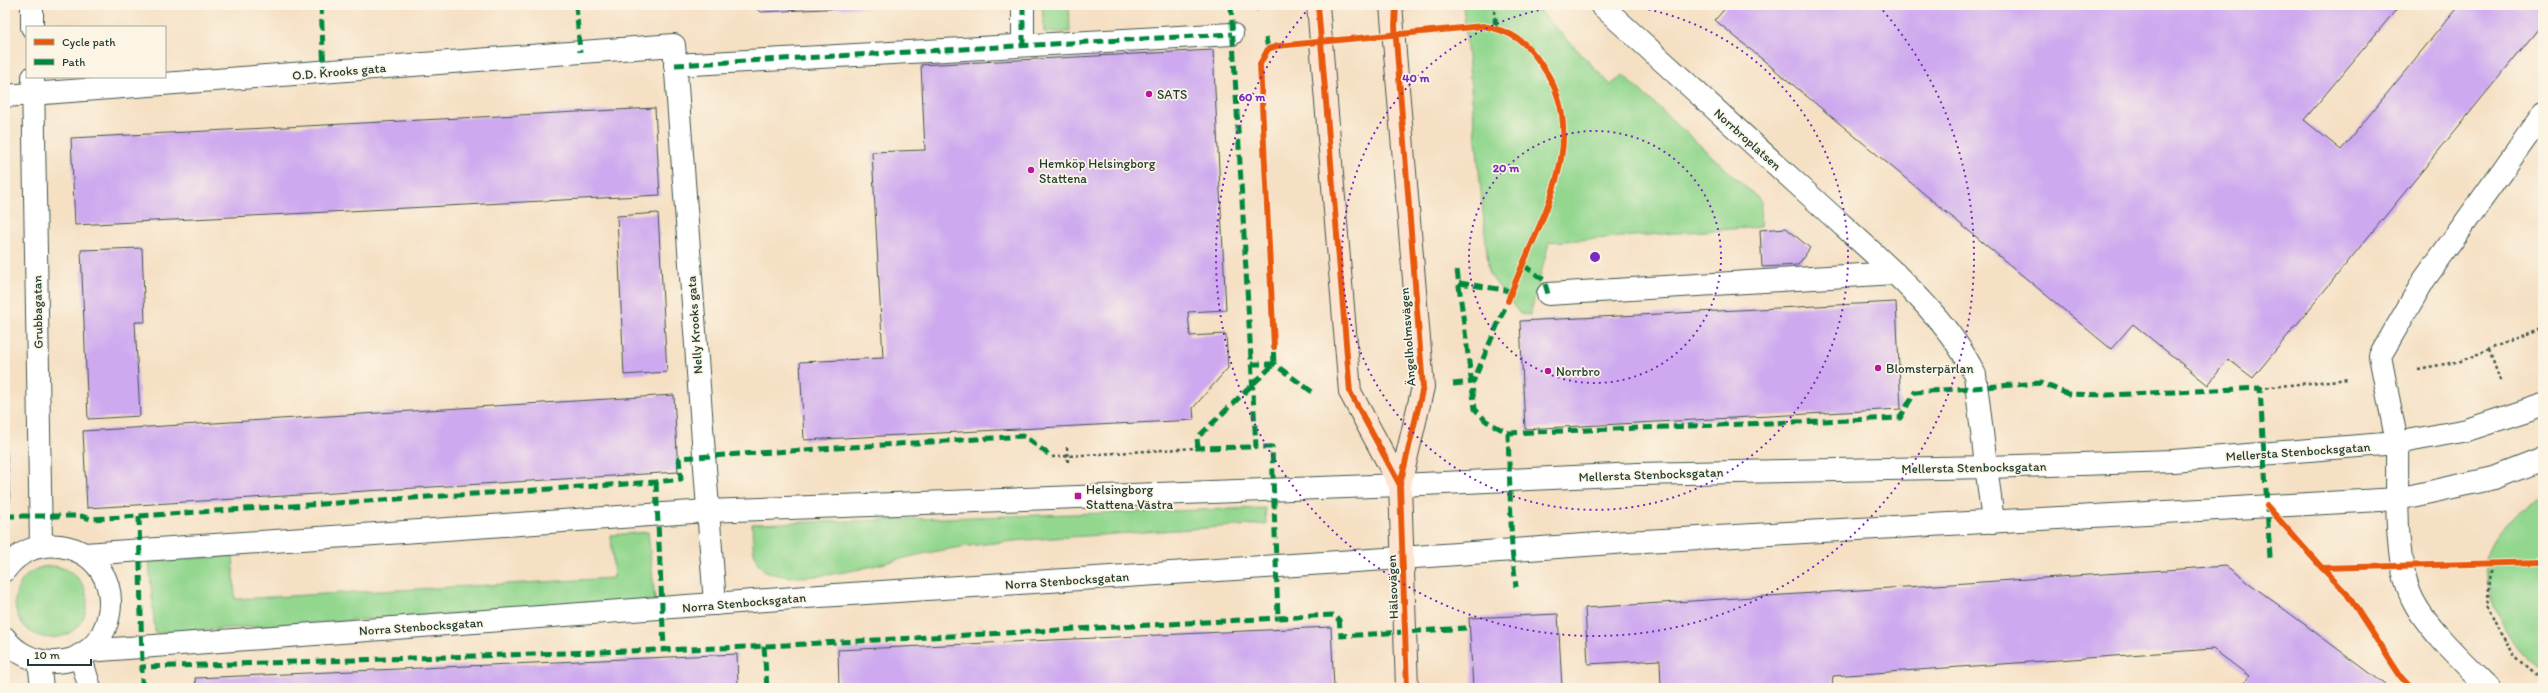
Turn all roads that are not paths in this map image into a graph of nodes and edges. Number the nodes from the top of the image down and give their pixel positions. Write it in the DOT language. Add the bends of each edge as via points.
graph roads {
  1 [pos="32,5"];
  2 [pos="1023,5"];
  3 [pos="1318,5"];
  4 [pos="1392,5"];
  5 [pos="1601,5"];
  6 [pos="32,26"];
  7 [pos="1232,34"];
  8 [pos="1023,45"];
  9 [pos="675,55"];
  10 [pos="33,86"];
  11 [pos="5,96"];
  12 [pos="2543,114"];
  13 [pos="1895,273"];
  14 [pos="1548,294"];
  15 [pos="2543,405"];
  16 [pos="2397,444"];
  17 [pos="2543,460"];
  18 [pos="1988,467"];
  19 [pos="1400,485"];
  20 [pos="2398,499"];
  21 [pos="706,511"];
  22 [pos="1993,522"];
  23 [pos="24,550"];
  24 [pos="85,554"];
  25 [pos="1401,558"];
  26 [pos="5,570"];
  27 [pos="715,604"];
  28 [pos="5,638"];
  29 [pos="83,653"];
  30 [pos="5,660"];
  31 [pos="35,660"];
  32 [pos="42,688"];
  33 [pos="90,688"];
  34 [pos="1407,688"];
  35 [pos="2489,688"];
  1 -- 6 [label="street"];
  2 -- 8 [label="street"];
  3 -- 19 [label="main road" via="1350,392"];
  4 -- 19 [label="main road, Ängelholmsvägen" via="1423,386"];
  5 -- 13 [label="street, Norrbroplatsen"];
  7 -- 8 [label="street, O.D. Krooks gata"];
  8 -- 9 [label="street, O.D. Krooks gata"];
  9 -- 10 [label="street, O.D. Krooks gata"];
  9 -- 21 [label="street, Nelly Krooks gata"];
  10 -- 11 [label="street, O.D. Krooks gata"];
  10 -- 23 [label="street, Grubbagatan"];
  12 -- 16 [label="street" via="2424,280 2380,356"];
  13 -- 14 [label="street"];
  13 -- 18 [label="street, Norrbroplatsen" via="1952,336 1967,357 1975,375"];
  15 -- 16 [label="street, Mellersta Stenbocksgatan" via="2468,430"];
  16 -- 18 [label="street, Mellersta Stenbocksgatan" via="2173,461"];
  16 -- 20 [label="street"];
  17 -- 20 [label="street" via="2494,478"];
  18 -- 19 [label="street, Mellersta Stenbocksgatan" via="1638,474"];
  18 -- 22 [label="street, Norrbroplatsen"];
  19 -- 21 [label="street"];
  19 -- 25 [label="main road, Hälsovägen"];
  20 -- 22 [label="street"];
  20 -- 35 [label="street" via="2401,554 2412,597 2441,636"];
  21 -- 24 [label="street"];
  21 -- 27 [label="street, Nelly Krooks gata"];
  22 -- 25 [label="street"];
  23 -- 24 [label="street" via="64,546"];
  23 -- 26 [label="street"];
  24 -- 29 [label="street" via="104,575 111,602 105,630"];
  25 -- 27 [label="street, Norra Stenbocksgatan"];
  25 -- 34 [label="main road, Hälsovägen"];
  27 -- 29 [label="street, Norra Stenbocksgatan"];
  28 -- 31 [label="street" via="14,648"];
  29 -- 31 [label="street, Norra Stenbocksgatan" via="55,662"];
  29 -- 33 [label="street"];
  30 -- 31 [label="street, Norra Stenbocksgatan"];
  31 -- 32 [label="street"];
}
